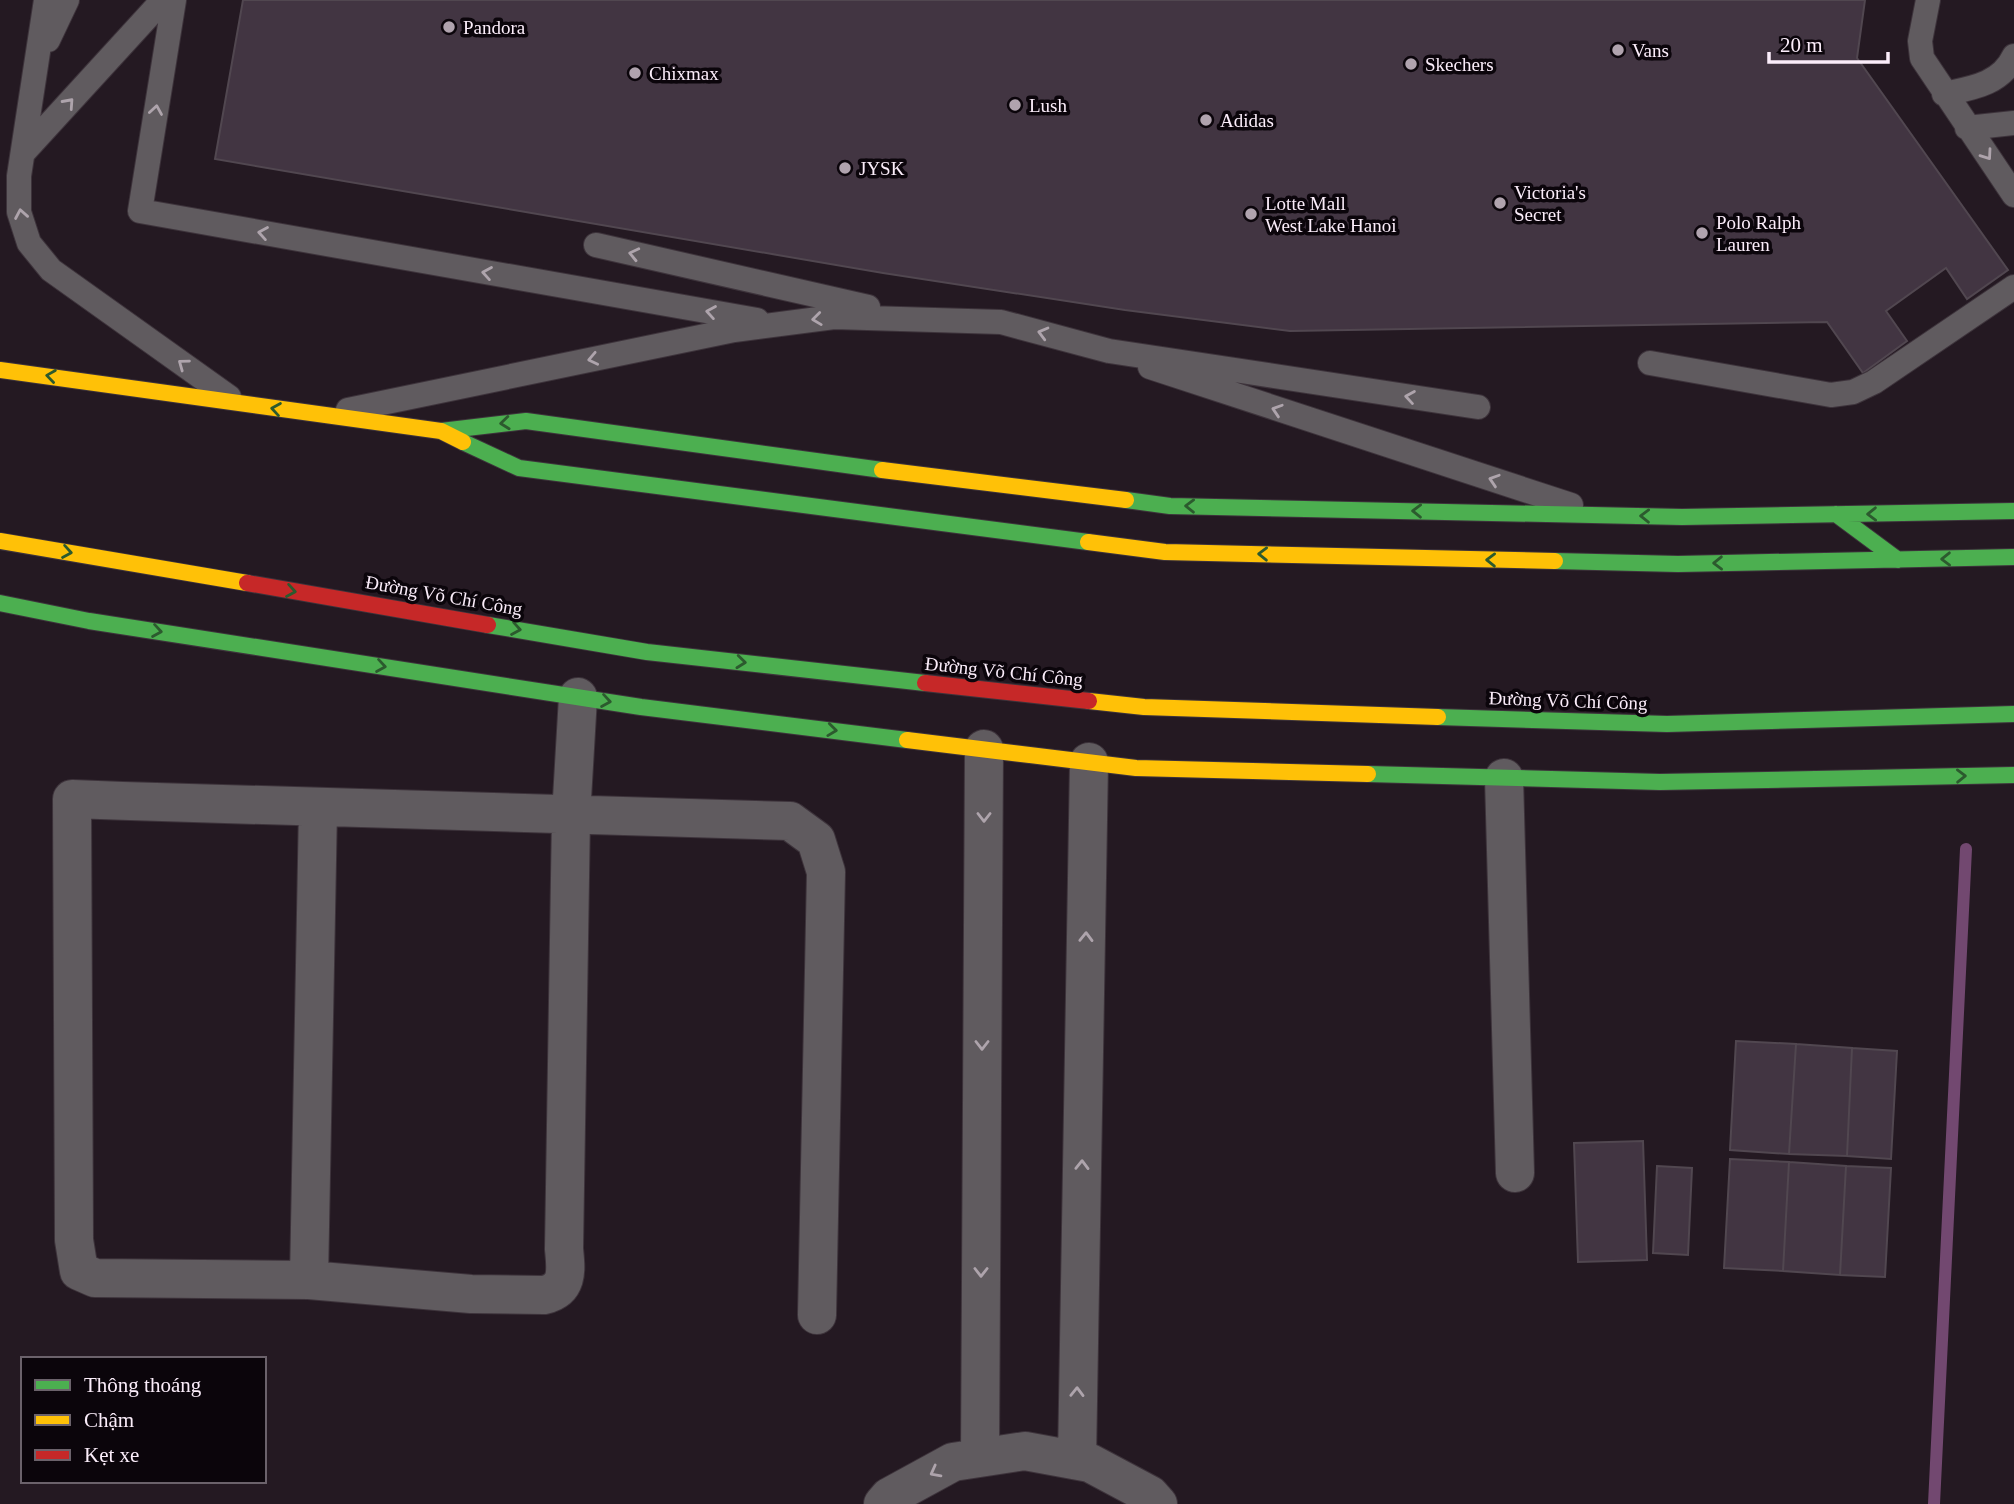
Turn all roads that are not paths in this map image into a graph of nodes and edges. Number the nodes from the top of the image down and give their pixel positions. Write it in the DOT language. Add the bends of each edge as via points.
graph roads {
  1 [pos="46,0"];
  2 [pos="67,0"];
  3 [pos="163,0"];
  4 [pos="174,0"];
  5 [pos="1928,0"];
  6 [pos="2014,56"];
  7 [pos="37,62"];
  8 [pos="1944,93"];
  9 [pos="2014,123"];
  10 [pos="1967,128"];
  11 [pos="23,153"];
  12 [pos="2014,195"];
  13 [pos="596,245"];
  14 [pos="2014,287"];
  15 [pos="916,318"];
  16 [pos="778,324"];
  17 [pos="1109,351"];
  18 [pos="1650,363"];
  19 [pos="0,370"];
  20 [pos="238,403"];
  21 [pos="1478,407"];
  22 [pos="321,415"];
  23 [pos="441,430"];
  24 [pos="2014,511"];
  25 [pos="1836,514"];
  26 [pos="1605,516"];
  27 [pos="0,541"];
  28 [pos="2014,557"];
  29 [pos="1898,560"];
  30 [pos="0,603"];
  31 [pos="578,697"];
  32 [pos="2014,714"];
  33 [pos="984,749"];
  34 [pos="1089,762"];
  35 [pos="2014,775"];
  36 [pos="1504,778"];
  37 [pos="318,808"];
  38 [pos="571,816"];
  39 [pos="1515,1173"];
  40 [pos="309,1280"];
  41 [pos="817,1315"];
  42 [pos="980,1458"];
  43 [pos="1077,1460"];
  44 [pos="883,1504"];
  45 [pos="1158,1504"];
  1 -- 7 [label="lane"];
  2 -- 7 [label="lane"];
  11 -- 3 [label="lane, one-way"];
  16 -- 4 [label="lane, one-way" via="140,211"];
  5 -- 8 [label="lane" via="1920,41 1922,58"];
  6 -- 8 [label="lane" via="2008,68 1990,82"];
  7 -- 11 [label="lane"];
  8 -- 10 [label="lane"];
  9 -- 10 [label="lane"];
  10 -- 12 [label="lane, one-way"];
  20 -- 11 [label="lane, one-way" via="51,270 29,243 19,212"];
  15 -- 13 [label="lane, one-way"];
  14 -- 18 [label="lane" via="1853,392 1831,395"];
  15 -- 16 [label="lane, one-way" via="834,317"];
  17 -- 15 [label="lane, one-way" via="1001,322"];
  16 -- 22 [label="lane, one-way"];
  21 -- 17 [label="lane, one-way"];
  26 -- 17 [label="lane, one-way" via="1184,381"];
  20 -- 19 [label="main road, one-way"];
  22 -- 20 [label="main road, one-way"];
  22 -- 23 [label="main road"];
  26 -- 23 [label="main road, one-way" via="1170,506 526,421"];
  29 -- 23 [label="main road, one-way" via="1678,564 1165,552 519,468"];
  24 -- 25 [label="main road, one-way"];
  25 -- 26 [label="main road, one-way"];
  25 -- 29 [label="main road"];
  27 -- 32 [label="main road, Đường Võ Chí Công, one-way" via="647,652 1144,707 1667,724"];
  28 -- 29 [label="main road, one-way"];
  30 -- 31 [label="main road, one-way"];
  31 -- 33 [label="main road, one-way"];
  31 -- 38 [label="street"];
  33 -- 34 [label="main road"];
  33 -- 42 [label="street, one-way"];
  34 -- 36 [label="main road" via="1136,768"];
  43 -- 34 [label="street, one-way"];
  36 -- 35 [label="main road, one-way" via="1660,782"];
  36 -- 39 [label="street"];
  37 -- 38 [label="street"];
  37 -- 40 [label="street"];
  37 -- 40 [label="street" via="72,799 74,1240 79,1271 95,1278"];
  38 -- 40 [label="street" via="564,1284 544,1296"];
  38 -- 41 [label="street" via="790,821 816,840 826,872"];
  42 -- 43 [label="street" via="1024,1451"];
  42 -- 44 [label="street, one-way" via="953,1462"];
  43 -- 45 [label="street" via="1150,1495"];
}
